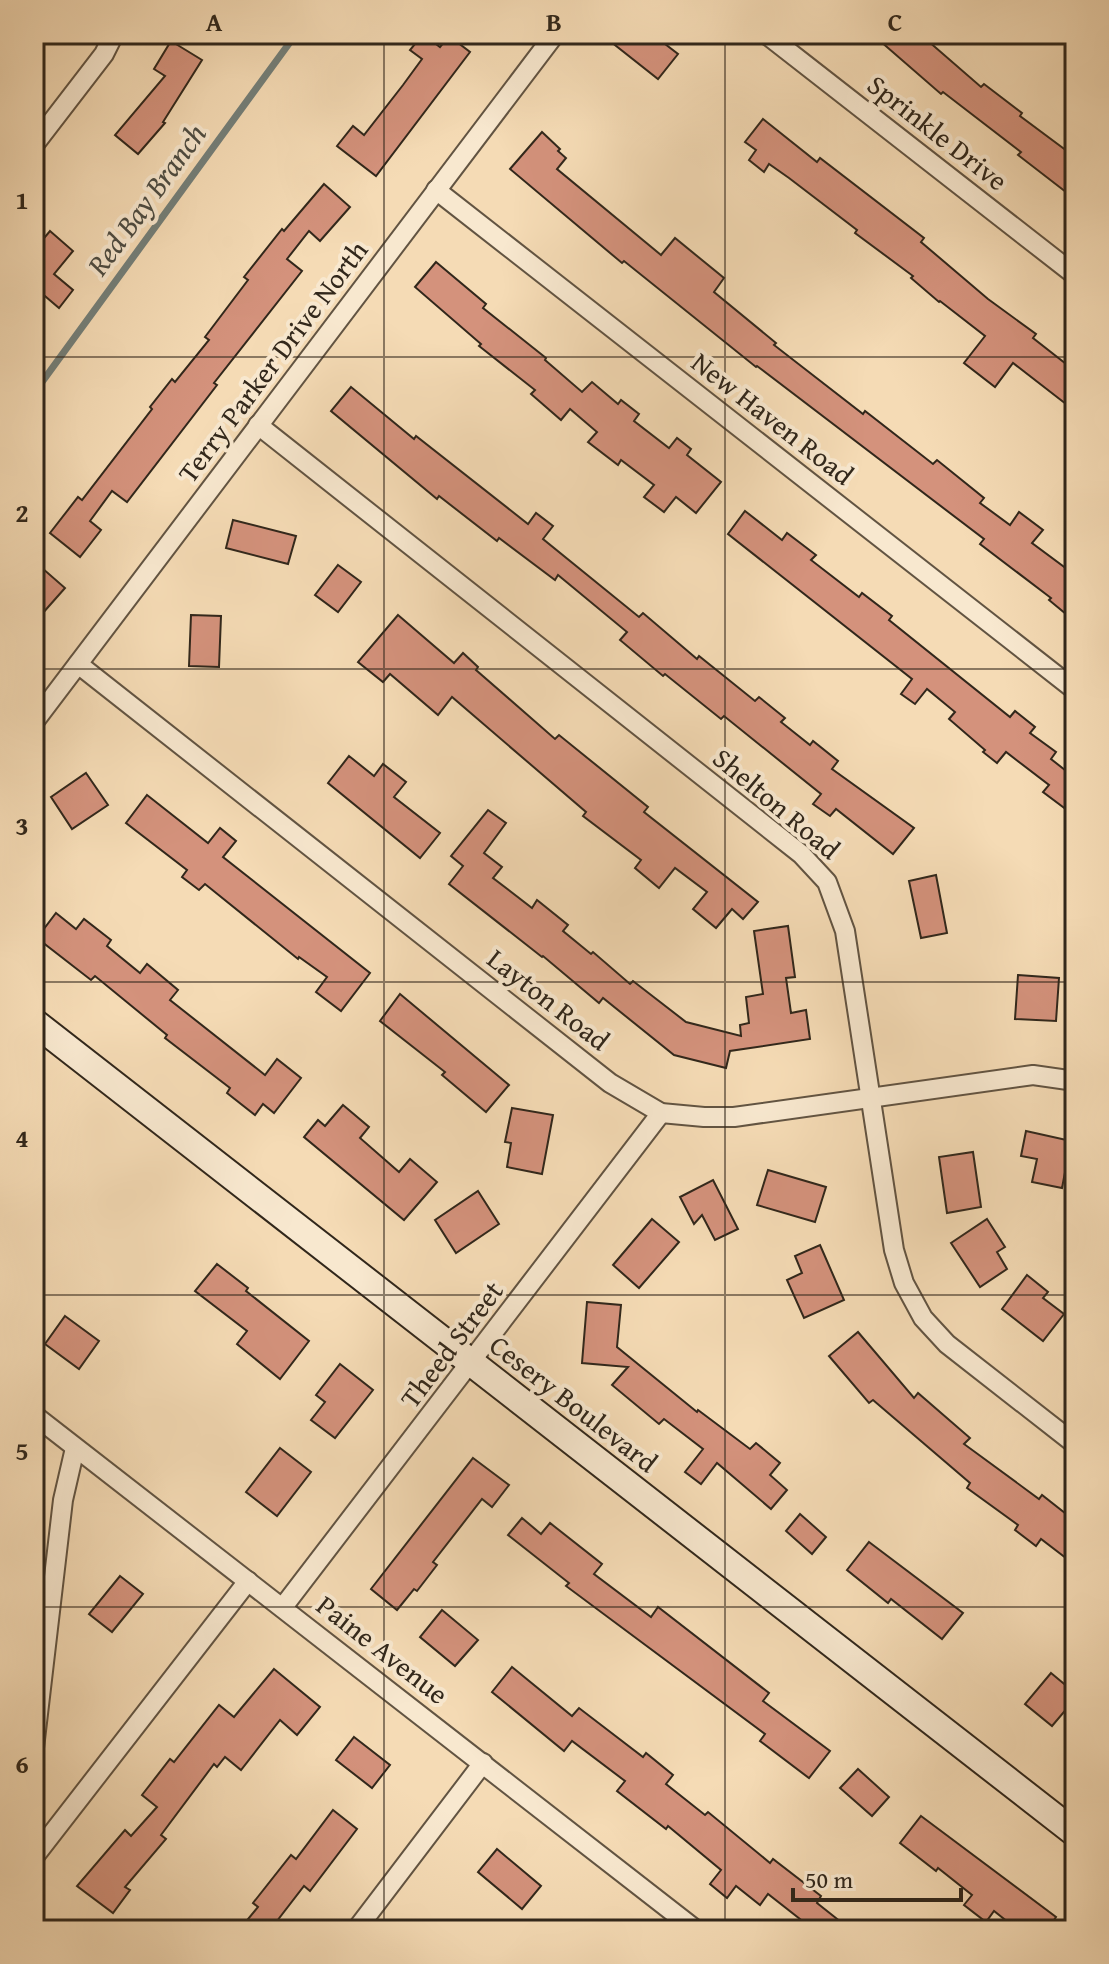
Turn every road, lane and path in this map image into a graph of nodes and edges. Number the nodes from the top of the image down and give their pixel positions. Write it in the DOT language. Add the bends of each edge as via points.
graph roads {
  1 [pos="114,34"];
  2 [pos="555,34"];
  3 [pos="766,34"];
  4 [pos="34,145"];
  5 [pos="436,190"];
  6 [pos="1075,275"];
  7 [pos="258,425"];
  8 [pos="78,664"];
  9 [pos="1075,690"];
  10 [pos="34,722"];
  11 [pos="34,1022"];
  12 [pos="1075,1081"];
  13 [pos="872,1097"];
  14 [pos="661,1113"];
  15 [pos="471,1364"];
  16 [pos="34,1415"];
  17 [pos="1075,1444"];
  18 [pos="75,1448"];
  19 [pos="248,1581"];
  20 [pos="283,1607"];
  21 [pos="34,1748"];
  22 [pos="483,1763"];
  23 [pos="1075,1833"];
  24 [pos="34,1857"];
  25 [pos="356,1930"];
  26 [pos="696,1930"];
  1 -- 4 [label="street"];
  2 -- 5 [label="street, Terry Parker Drive North"];
  3 -- 6 [label="street, Sprinkle Drive"];
  5 -- 7 [label="street, Terry Parker Drive North"];
  5 -- 9 [label="street, New Haven Road"];
  7 -- 8 [label="street, Terry Parker Drive North"];
  7 -- 13 [label="street, Shelton Road" via="789,844 827,882 845,931"];
  8 -- 10 [label="street, Terry Parker Drive North"];
  8 -- 14 [label="street, Layton Road" via="610,1083"];
  11 -- 15 [label="main road, Cesery Boulevard"];
  12 -- 13 [label="street, Layton Road" via="1033,1075"];
  13 -- 14 [label="street, Layton Road" via="734,1117"];
  13 -- 17 [label="street, Shelton Road" via="894,1250 923,1318 947,1344"];
  14 -- 15 [label="street, Theed Street"];
  15 -- 20 [label="street, Theed Street"];
  15 -- 23 [label="main road, Cesery Boulevard"];
  16 -- 18 [label="street, Paine Avenue"];
  18 -- 19 [label="street, Paine Avenue"];
  18 -- 21 [label="street" via="63,1500"];
  19 -- 20 [label="street, Paine Avenue"];
  19 -- 24 [label="street"];
  20 -- 22 [label="street, Paine Avenue"];
  22 -- 25 [label="street"];
  22 -- 26 [label="street, Paine Avenue"];
}
